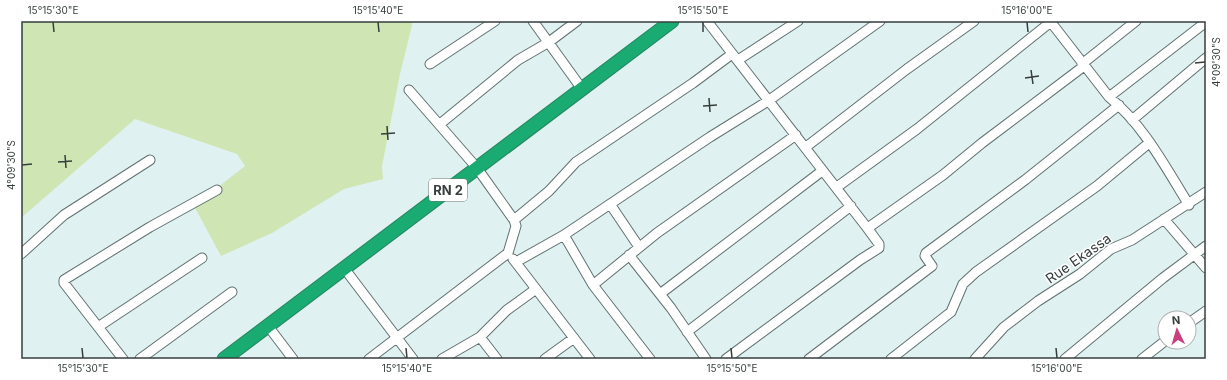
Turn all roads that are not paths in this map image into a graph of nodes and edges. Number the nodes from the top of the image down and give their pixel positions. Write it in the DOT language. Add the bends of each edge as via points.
graph roads {
  1 [pos="495,21"];
  2 [pos="533,21"];
  3 [pos="577,21"];
  4 [pos="672,21"];
  5 [pos="708,21"];
  6 [pos="798,21"];
  7 [pos="880,21"];
  8 [pos="974,21"];
  9 [pos="1051,21"];
  10 [pos="1136,21"];
  11 [pos="1206,22"];
  12 [pos="549,42"];
  13 [pos="735,57"];
  14 [pos="1206,58"];
  15 [pos="430,64"];
  16 [pos="1083,65"];
  17 [pos="582,89"];
  18 [pos="409,90"];
  19 [pos="1109,97"];
  20 [pos="768,101"];
  21 [pos="1119,105"];
  22 [pos="1132,120"];
  23 [pos="440,124"];
  24 [pos="796,135"];
  25 [pos="1149,143"];
  26 [pos="806,147"];
  27 [pos="150,160"];
  28 [pos="477,168"];
  29 [pos="822,171"];
  30 [pos="837,187"];
  31 [pos="217,190"];
  32 [pos="1206,192"];
  33 [pos="610,204"];
  34 [pos="1189,205"];
  35 [pos="851,206"];
  36 [pos="1164,219"];
  37 [pos="514,220"];
  38 [pos="868,229"];
  39 [pos="564,235"];
  40 [pos="1206,246"];
  41 [pos="639,247"];
  42 [pos="508,253"];
  43 [pos="21,254"];
  44 [pos="629,254"];
  45 [pos="1196,255"];
  46 [pos="202,258"];
  47 [pos="516,262"];
  48 [pos="344,268"];
  49 [pos="1206,268"];
  50 [pos="594,285"];
  51 [pos="536,289"];
  52 [pos="232,292"];
  53 [pos="660,294"];
  54 [pos="1206,311"];
  55 [pos="1197,317"];
  56 [pos="268,326"];
  57 [pos="98,327"];
  58 [pos="687,332"];
  59 [pos="480,337"];
  60 [pos="397,338"];
  61 [pos="574,338"];
  62 [pos="1157,347"];
  63 [pos="123,359"];
  64 [pos="140,359"];
  65 [pos="224,359"];
  66 [pos="293,359"];
  67 [pos="368,359"];
  68 [pos="413,359"];
  69 [pos="442,359"];
  70 [pos="496,359"];
  71 [pos="545,359"];
  72 [pos="590,359"];
  73 [pos="650,359"];
  74 [pos="706,359"];
  75 [pos="726,359"];
  76 [pos="809,359"];
  77 [pos="891,359"];
  78 [pos="975,359"];
  79 [pos="1065,359"];
  80 [pos="1142,359"];
  1 -- 15 [label="street"];
  2 -- 12 [label="street"];
  3 -- 12 [label="street"];
  4 -- 17 [label="highway, RN 2"];
  5 -- 13 [label="street"];
  6 -- 13 [label="street"];
  7 -- 20 [label="street"];
  8 -- 26 [label="street"];
  9 -- 16 [label="street"];
  9 -- 30 [label="street" via="912,133"];
  10 -- 16 [label="street"];
  11 -- 19 [label="street"];
  12 -- 17 [label="street"];
  12 -- 23 [label="street" via="518,60"];
  13 -- 20 [label="street"];
  13 -- 37 [label="street" via="576,162 549,191"];
  14 -- 22 [label="street"];
  16 -- 19 [label="street"];
  16 -- 38 [label="street" via="943,175"];
  17 -- 28 [label="highway, RN 2"];
  18 -- 23 [label="street"];
  19 -- 21 [label="street"];
  20 -- 24 [label="street"];
  20 -- 33 [label="street"];
  21 -- 22 [label="street"];
  21 -- 76 [label="street" via="1018,185 926,253 925,256 932,266"];
  22 -- 25 [label="street"];
  23 -- 28 [label="street"];
  24 -- 26 [label="street"];
  24 -- 41 [label="street"];
  25 -- 34 [label="street"];
  25 -- 77 [label="street" via="1097,186 976,272 963,284 951,312"];
  26 -- 29 [label="street"];
  27 -- 43 [label="street" via="64,215"];
  28 -- 37 [label="street"];
  28 -- 48 [label="highway, RN 2"];
  29 -- 30 [label="street"];
  29 -- 53 [label="street"];
  30 -- 35 [label="street"];
  31 -- 57 [label="street" via="150,227 64,280"];
  32 -- 34 [label="street, Rue Ekassa"];
  33 -- 39 [label="street"];
  33 -- 41 [label="street"];
  34 -- 36 [label="street, Rue Ekassa"];
  35 -- 38 [label="street"];
  35 -- 58 [label="street"];
  36 -- 45 [label="street"];
  36 -- 78 [label="street, Rue Ekassa" via="1132,240 1111,249 1080,274 1032,305 1004,327"];
  37 -- 42 [label="street" via="516,226"];
  38 -- 75 [label="street" via="879,244 879,248"];
  39 -- 47 [label="street"];
  39 -- 50 [label="street"];
  40 -- 45 [label="street"];
  41 -- 44 [label="street"];
  42 -- 47 [label="street"];
  42 -- 60 [label="street"];
  44 -- 50 [label="street"];
  44 -- 53 [label="street"];
  45 -- 49 [label="street"];
  45 -- 79 [label="street" via="1157,283"];
  46 -- 57 [label="street"];
  47 -- 51 [label="street"];
  48 -- 56 [label="highway, RN 2"];
  48 -- 60 [label="street"];
  50 -- 73 [label="street"];
  51 -- 59 [label="street" via="506,310"];
  51 -- 61 [label="street"];
  52 -- 64 [label="street"];
  53 -- 58 [label="street"];
  54 -- 55 [label="street"];
  56 -- 65 [label="highway, RN 2"];
  56 -- 66 [label="street"];
  57 -- 63 [label="street"];
  58 -- 74 [label="street"];
  59 -- 69 [label="street"];
  59 -- 70 [label="street"];
  60 -- 67 [label="street"];
  60 -- 68 [label="street"];
  61 -- 71 [label="street"];
  61 -- 72 [label="street"];
  62 -- 80 [label="street"];
}
